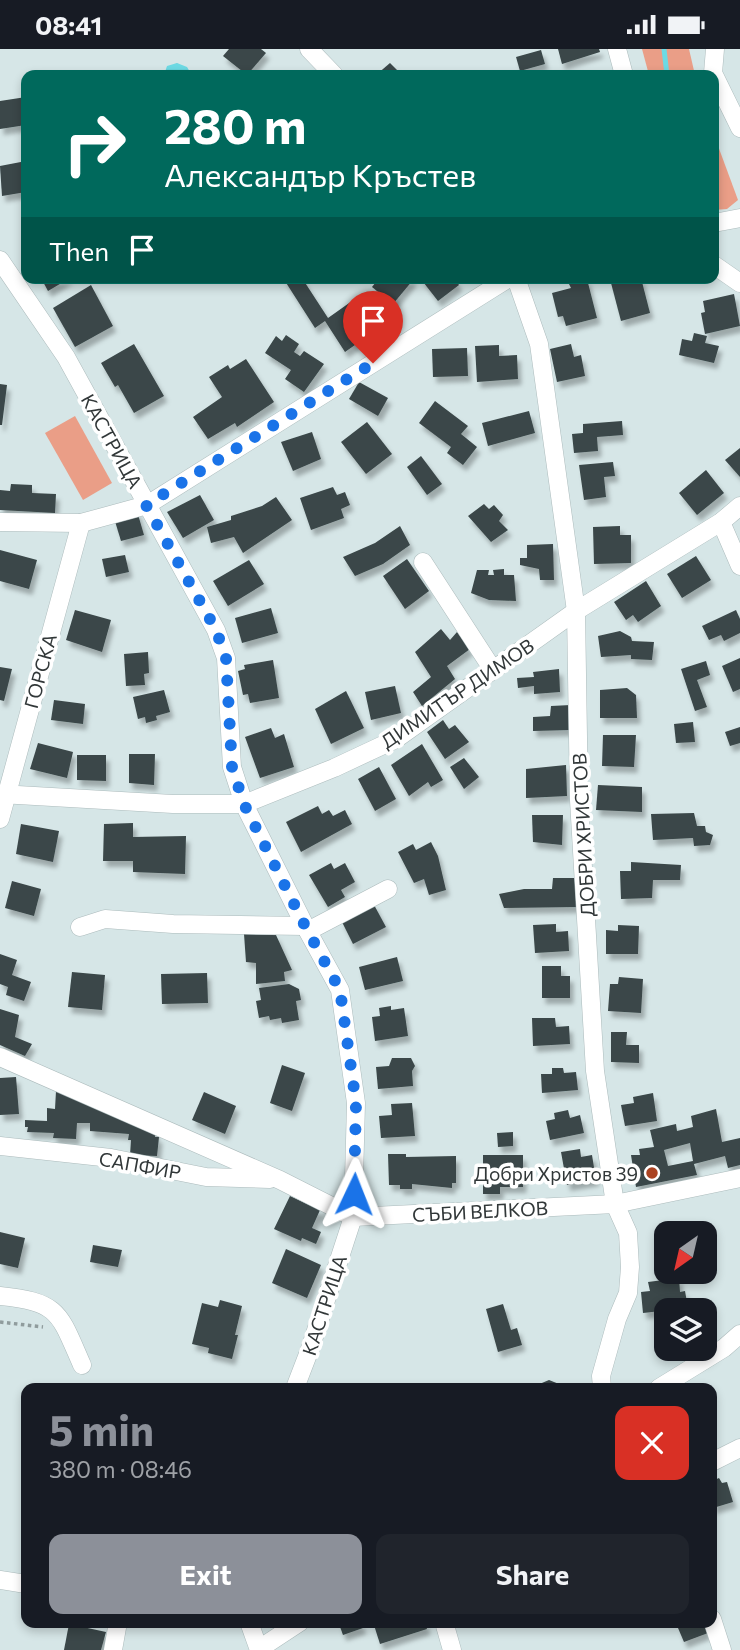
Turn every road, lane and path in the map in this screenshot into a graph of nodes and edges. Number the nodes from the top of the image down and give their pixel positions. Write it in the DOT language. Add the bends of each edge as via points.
graph roads {
  1 [pos="309,49"];
  2 [pos="617,49"];
  3 [pos="715,49"];
  4 [pos="329,70"];
  5 [pos="623,70"];
  6 [pos="713,70"];
  7 [pos="719,85"];
  8 [pos="740,128"];
  9 [pos="740,218"];
  10 [pos="719,222"];
  11 [pos="0,260"];
  12 [pos="719,268"];
  13 [pos="740,283"];
  14 [pos="499,284"];
  15 [pos="518,284"];
  16 [pos="146,505"];
  17 [pos="740,506"];
  18 [pos="0,521"];
  19 [pos="721,522"];
  20 [pos="81,523"];
  21 [pos="424,562"];
  22 [pos="740,566"];
  23 [pos="576,611"];
  24 [pos="494,670"];
  25 [pos="3,795"];
  26 [pos="244,804"];
  27 [pos="0,819"];
  28 [pos="388,889"];
  29 [pos="80,927"];
  30 [pos="306,928"];
  31 [pos="0,1057"];
  32 [pos="0,1146"];
  33 [pos="740,1178"];
  34 [pos="280,1179"];
  35 [pos="615,1204"];
  36 [pos="353,1217"];
  37 [pos="0,1296"];
  38 [pos="0,1322"];
  39 [pos="66,1329"];
  40 [pos="740,1334"];
  41 [pos="82,1364"];
  42 [pos="297,1383"];
  43 [pos="602,1383"];
  44 [pos="667,1383"];
  45 [pos="740,1448"];
  46 [pos="717,1460"];
  47 [pos="0,1580"];
  48 [pos="21,1583"];
  49 [pos="117,1628"];
  50 [pos="251,1628"];
  51 [pos="291,1628"];
  52 [pos="446,1628"];
  53 [pos="715,1628"];
  54 [pos="113,1650"];
  55 [pos="259,1650"];
  56 [pos="452,1650"];
  57 [pos="722,1650"];
  1 -- 4 [label="street"];
  2 -- 5 [label="street"];
  3 -- 6 [label="street"];
  7 -- 8 [label="street"];
  9 -- 10 [label="street"];
  11 -- 16 [label="street, КАСТРИЦА" via="66,356"];
  12 -- 13 [label="street"];
  14 -- 16 [label="street"];
  15 -- 23 [label="street, ДОБРИ ХРИСТОВ" via="539,344"];
  16 -- 20 [label="street"];
  16 -- 26 [label="street, КАСТРИЦА" via="216,630 226,658 232,767"];
  17 -- 19 [label="street, ДИМИТЪР ДИМОВ"];
  18 -- 20 [label="street"];
  19 -- 22 [label="street"];
  19 -- 23 [label="street, ДИМИТЪР ДИМОВ"];
  20 -- 25 [label="street, ГОРСКА"];
  21 -- 24 [label="street"];
  23 -- 24 [label="street, ДИМИТЪР ДИМОВ"];
  23 -- 35 [label="street, ДОБРИ ХРИСТОВ" via="579,800 595,1071"];
  24 -- 26 [label="street, ДИМИТЪР ДИМОВ" via="396,739"];
  25 -- 26 [label="street, ДИМИТЪР ДИМОВ"];
  25 -- 27 [label="street, ГОРСКА"];
  26 -- 30 [label="street, КАСТРИЦА"];
  28 -- 30 [label="street"];
  29 -- 30 [label="street" via="105,919"];
  30 -- 36 [label="street, КАСТРИЦА" via="340,990 356,1103"];
  31 -- 34 [label="street"];
  32 -- 34 [label="street, САПФИР" via="111,1158 206,1177"];
  33 -- 35 [label="street, СЪБИ ВЕЛКОВ"];
  34 -- 36 [label="street"];
  35 -- 36 [label="street, СЪБИ ВЕЛКОВ"];
  35 -- 43 [label="street, ДОБРИ ХРИСТОВ" via="628,1233 630,1267 628,1293"];
  36 -- 42 [label="street, КАСТРИЦА"];
  37 -- 39 [label="street" via="48,1305"];
  38 -- 39 [label="path"];
  39 -- 41 [label="street"];
  40 -- 44 [label="street"];
  45 -- 46 [label="street"];
  47 -- 48 [label="street"];
  49 -- 54 [label="street"];
  50 -- 55 [label="street"];
  51 -- 55 [label="street"];
  52 -- 56 [label="street"];
  53 -- 57 [label="street"];
}
